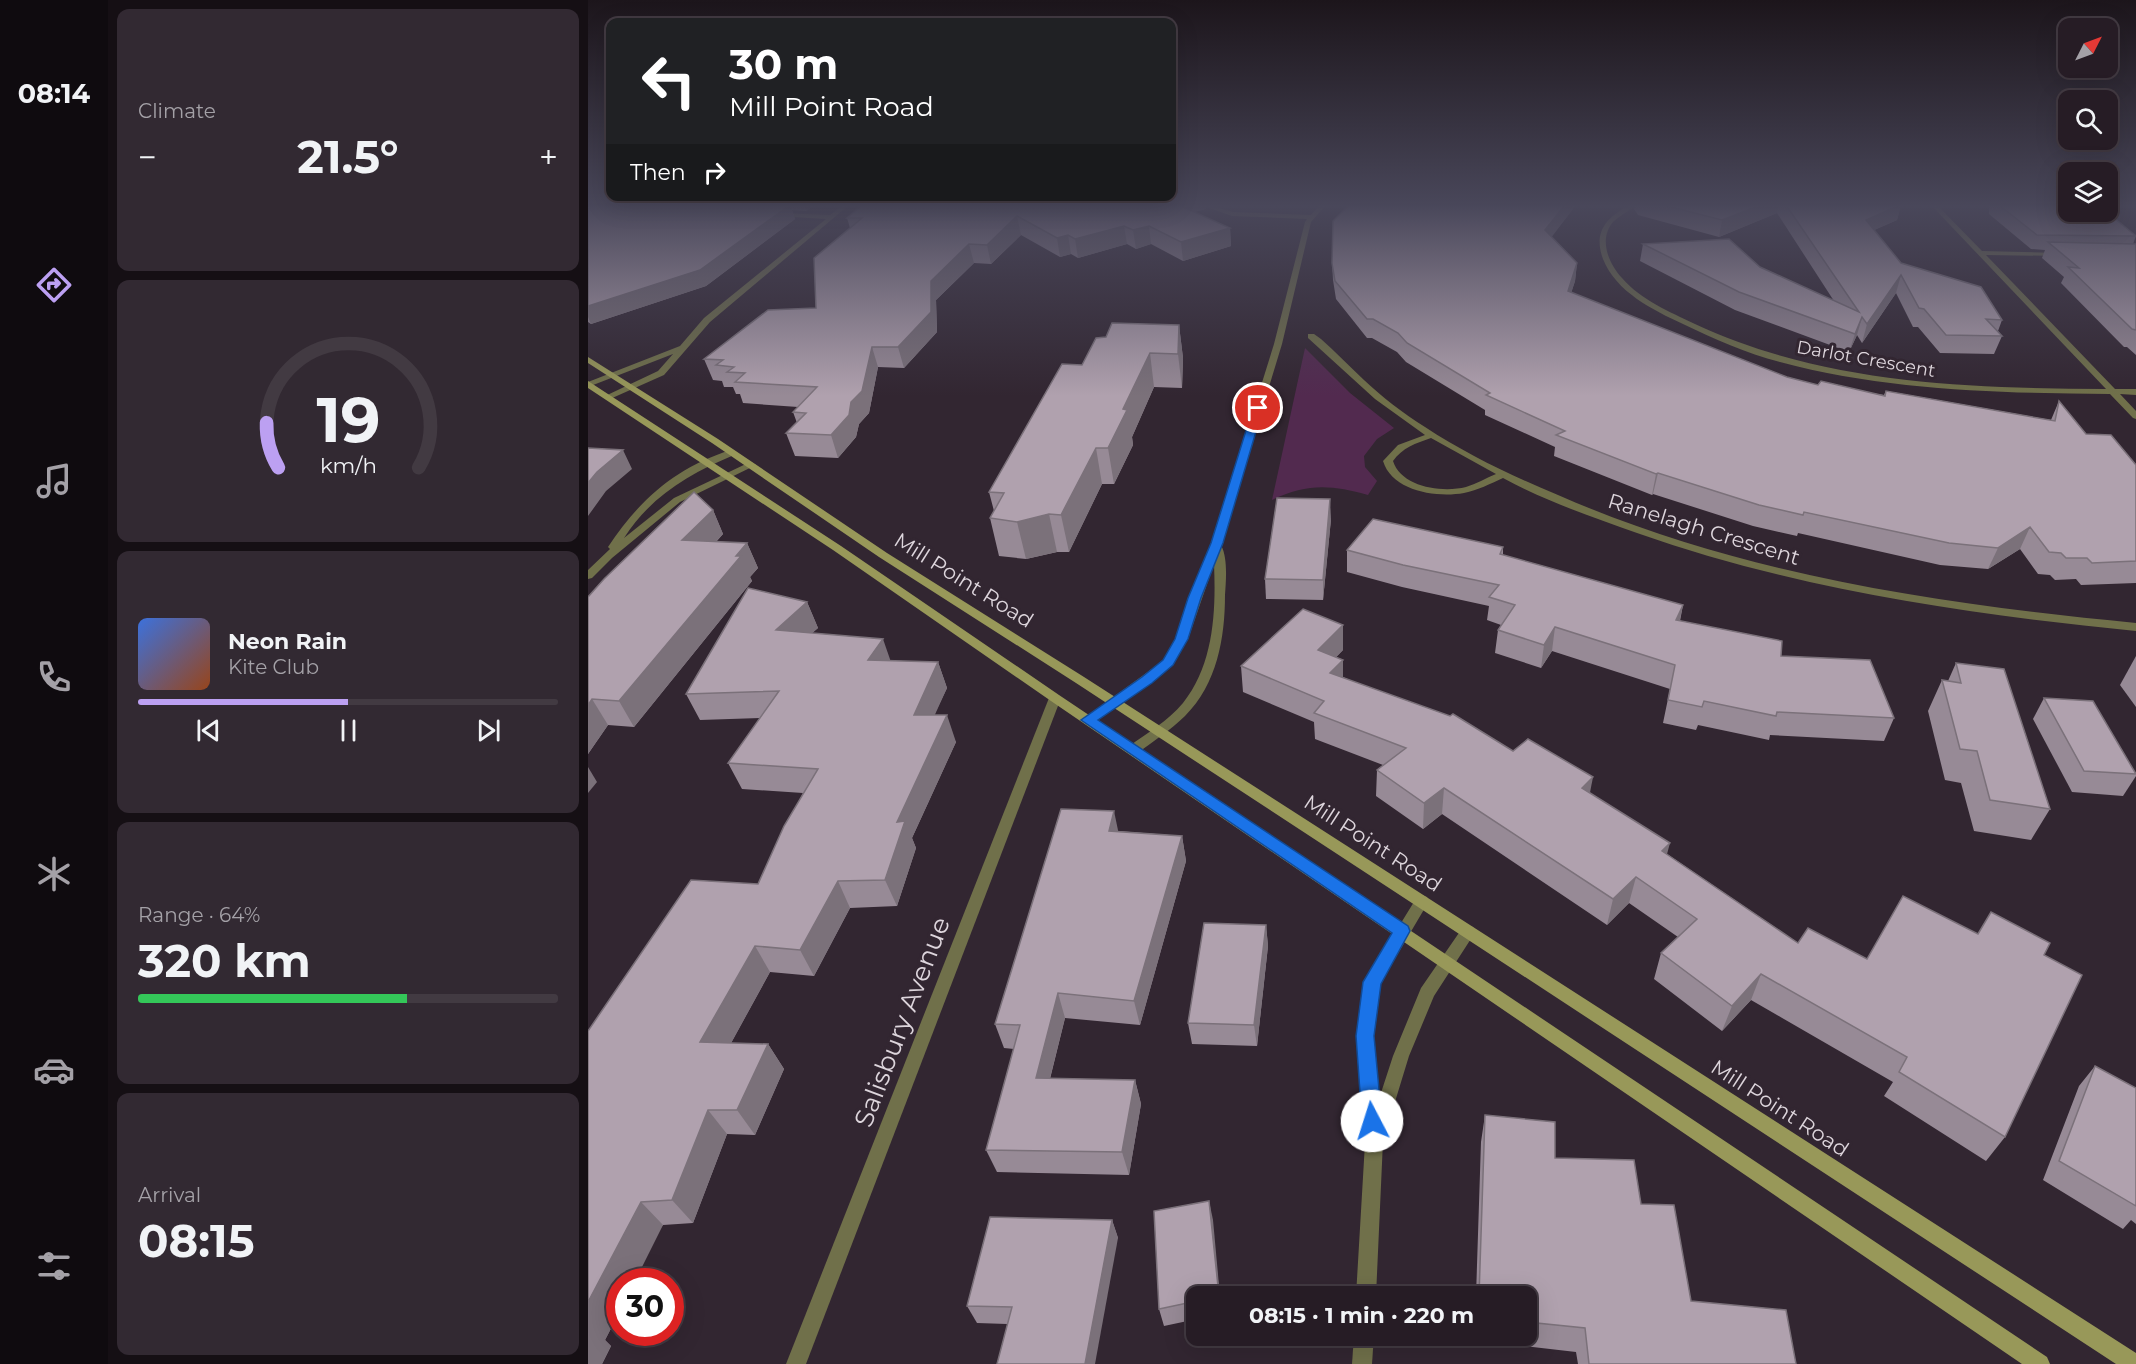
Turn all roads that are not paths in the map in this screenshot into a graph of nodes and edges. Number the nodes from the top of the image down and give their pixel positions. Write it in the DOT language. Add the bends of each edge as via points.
graph roads {
  1 [pos="769,269"];
  2 [pos="1297,269"];
  3 [pos="1612,269"];
  4 [pos="1995,269"];
  5 [pos="1311,336"];
  6 [pos="683,347"];
  7 [pos="588,359"];
  8 [pos="614,376"];
  9 [pos="589,384"];
  10 [pos="632,387"];
  11 [pos="2114,392"];
  12 [pos="2136,392"];
  13 [pos="607,397"];
  14 [pos="2136,416"];
  15 [pos="1432,435"];
  16 [pos="731,453"];
  17 [pos="707,463"];
  18 [pos="751,465"];
  19 [pos="1503,474"];
  20 [pos="727,475"];
  21 [pos="1217,543"];
  22 [pos="608,556"];
  23 [pos="588,576"];
  24 [pos="2136,627"];
  25 [pos="1055,698"];
  26 [pos="1114,702"];
  27 [pos="1088,720"];
  28 [pos="1157,731"];
  29 [pos="1133,750"];
  30 [pos="1422,902"];
  31 [pos="1402,931"];
  32 [pos="1468,931"];
  33 [pos="1447,961"];
  34 [pos="1374,1143"];
  35 [pos="1367,1286"];
  36 [pos="1363,1346"];
  37 [pos="796,1364"];
  38 [pos="1362,1364"];
  39 [pos="2040,1364"];
  40 [pos="2134,1364"];
  1 -- 6 [label="street" via="707,320"];
  2 -- 21 [label="street" via="1278,344"];
  3 -- 11 [label="street, Darlot Crescent" via="1644,301 1696,329 1755,352 1826,371 1901,384 1977,390"];
  4 -- 11 [label="street"];
  5 -- 15 [label="street, Ranelagh Crescent" via="1362,383"];
  6 -- 8 [label="street"];
  6 -- 10 [label="street" via="661,373"];
  7 -- 8 [label="main road, Mill Point Road"];
  8 -- 9 [label="street"];
  8 -- 10 [label="main road, Mill Point Road"];
  9 -- 13 [label="main road, Mill Point Road"];
  10 -- 13 [label="street"];
  10 -- 16 [label="main road, Mill Point Road"];
  11 -- 12 [label="street, Darlot Crescent"];
  11 -- 14 [label="street"];
  13 -- 17 [label="main road, Mill Point Road"];
  15 -- 19 [label="street, Ranelagh Crescent"];
  15 -- 19 [label="street" via="1392,454 1388,461 1392,472 1407,483 1450,492 1477,486"];
  16 -- 17 [label="street"];
  16 -- 18 [label="main road, Mill Point Road"];
  17 -- 20 [label="main road, Mill Point Road"];
  17 -- 22 [label="street" via="664,486 627,523"];
  18 -- 20 [label="street"];
  18 -- 26 [label="main road, Mill Point Road" via="883,555"];
  19 -- 24 [label="street, Ranelagh Crescent" via="1585,511 1644,532 1864,592 2015,615"];
  20 -- 22 [label="street" via="677,500"];
  20 -- 25 [label="main road, Mill Point Road"];
  21 -- 26 [label="street" via="1182,639 1168,662"];
  21 -- 28 [label="street" via="1222,594 1216,642 1204,681 1187,707"];
  22 -- 23 [label="street"];
  25 -- 27 [label="main road, Mill Point Road"];
  25 -- 37 [label="street, Salisbury Avenue"];
  26 -- 27 [label="street"];
  26 -- 28 [label="main road, Mill Point Road"];
  27 -- 29 [label="main road, Mill Point Road"];
  28 -- 29 [label="street"];
  28 -- 30 [label="main road, Mill Point Road"];
  29 -- 31 [label="main road, Mill Point Road"];
  30 -- 31 [label="street"];
  30 -- 32 [label="main road, Mill Point Road"];
  31 -- 33 [label="main road, Mill Point Road"];
  31 -- 34 [label="street" via="1372,982 1365,1036"];
  32 -- 33 [label="street"];
  32 -- 40 [label="main road, Mill Point Road"];
  33 -- 34 [label="street" via="1427,993 1401,1056"];
  33 -- 39 [label="main road, Mill Point Road"];
  34 -- 35 [label="street"];
  36 -- 38 [label="street"];
}
